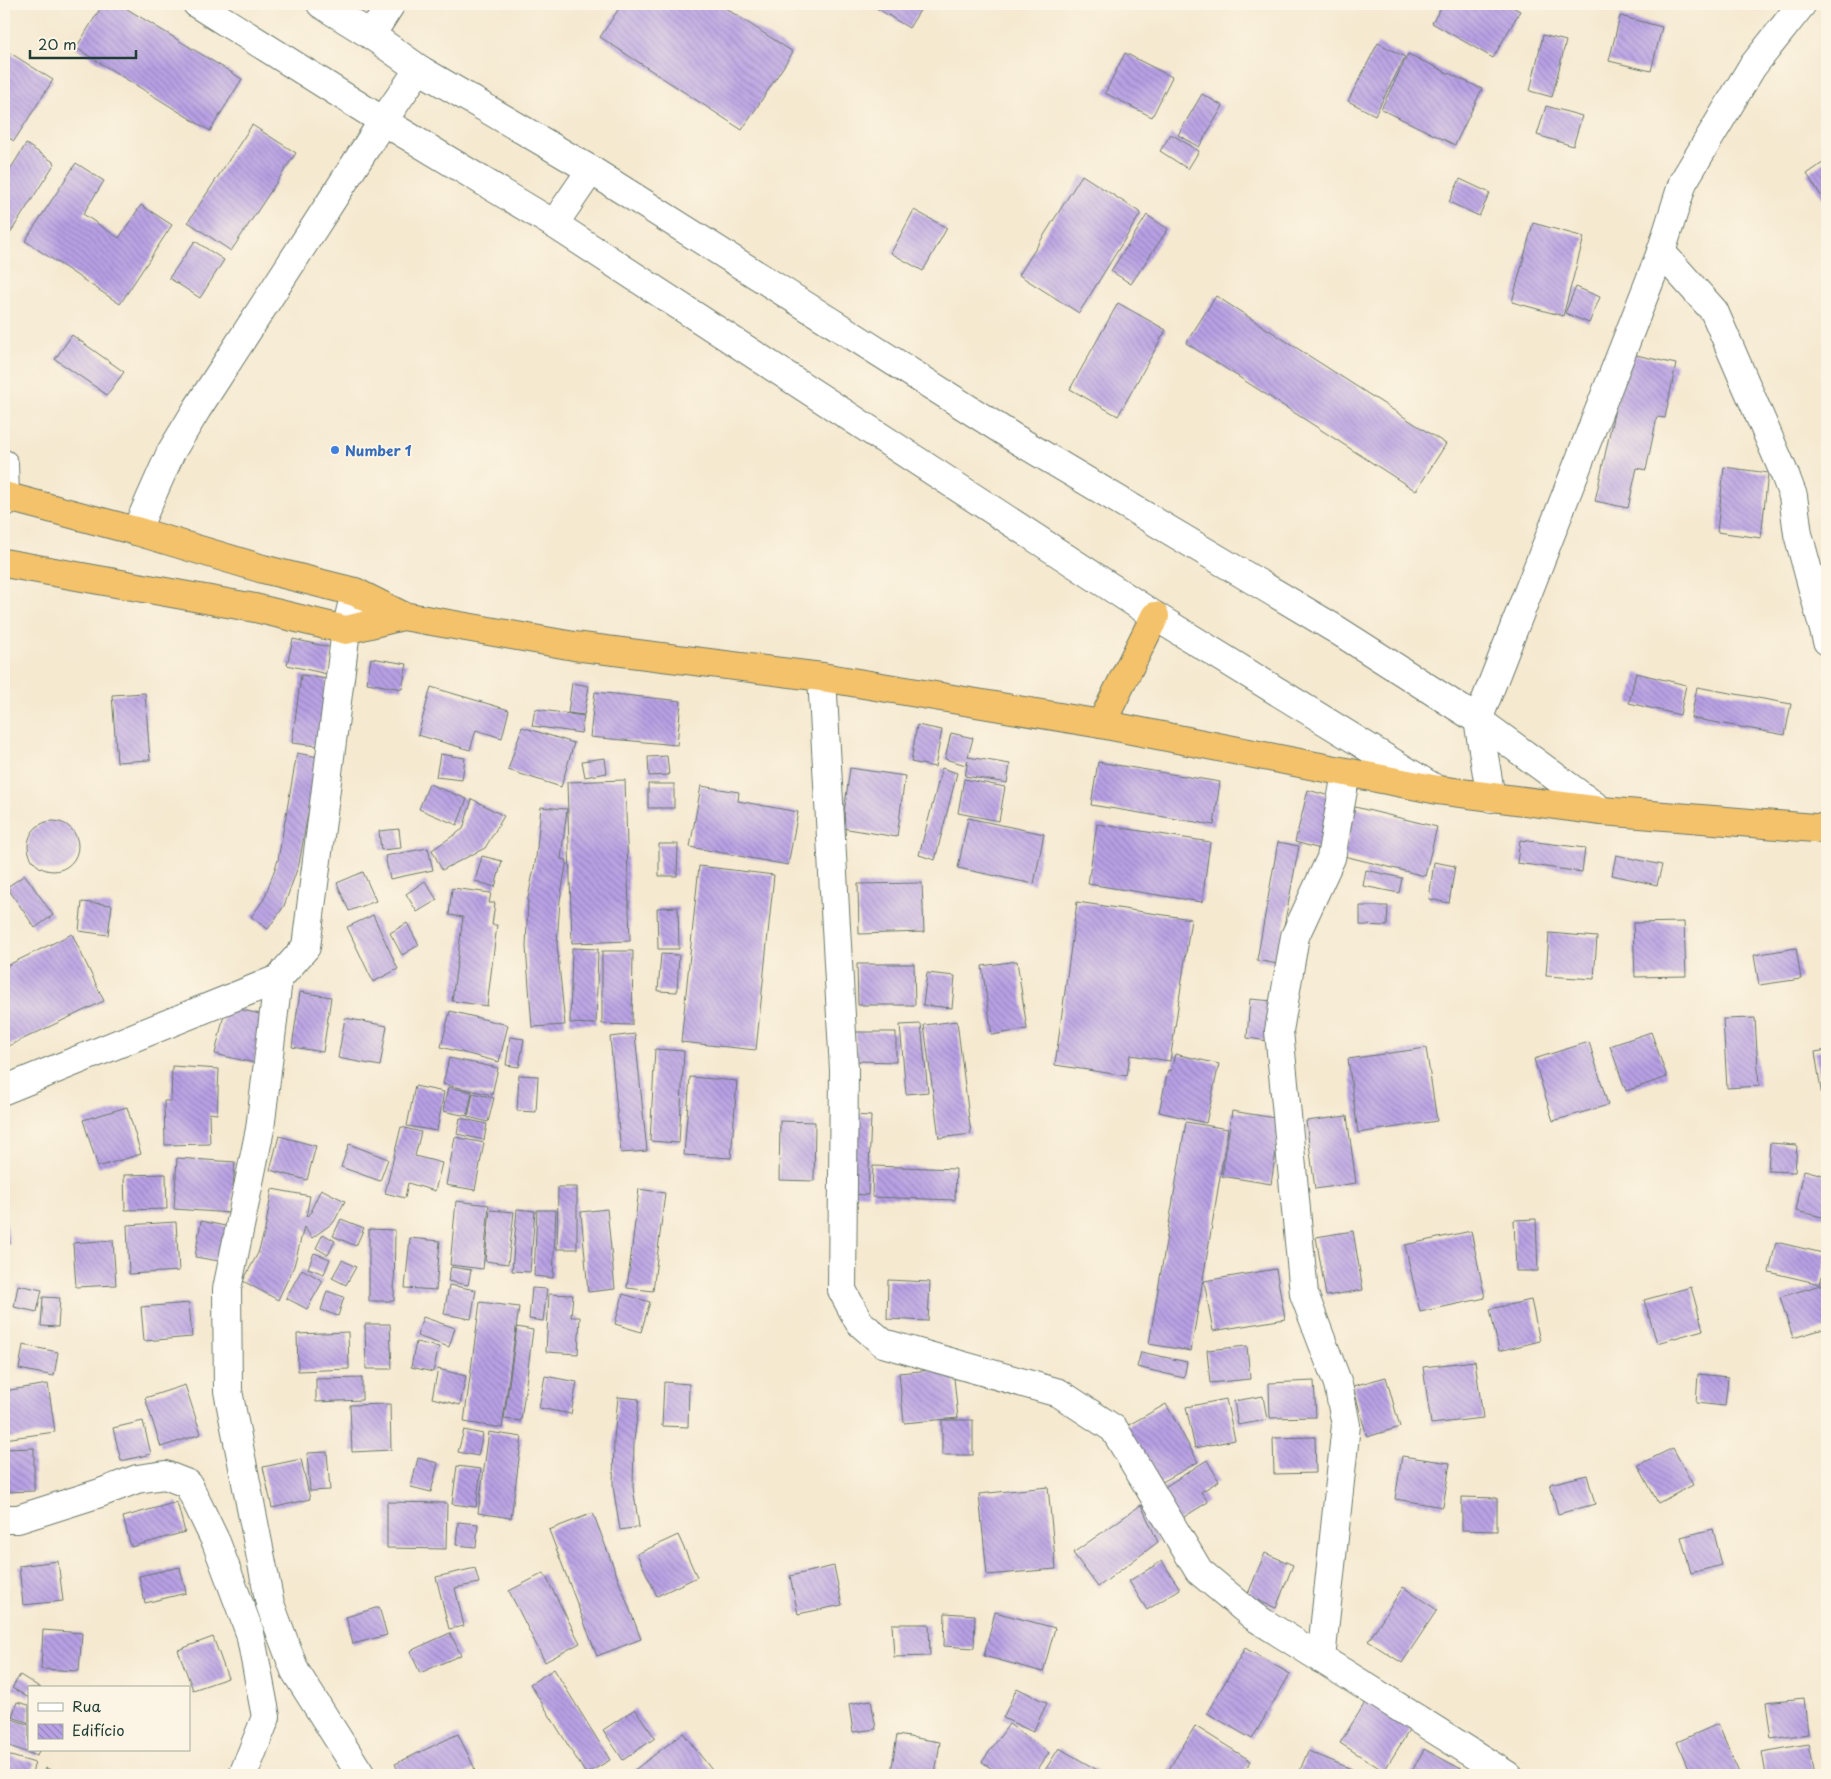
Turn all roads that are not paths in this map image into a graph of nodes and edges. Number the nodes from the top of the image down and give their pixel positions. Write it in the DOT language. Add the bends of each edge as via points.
graph roads {
  1 [pos="197,4"];
  2 [pos="321,4"];
  3 [pos="391,4"];
  4 [pos="1802,4"];
  5 [pos="371,35"];
  6 [pos="419,69"];
  7 [pos="383,121"];
  8 [pos="591,170"];
  9 [pos="554,224"];
  10 [pos="1662,252"];
  11 [pos="4,464"];
  12 [pos="4,498"];
  13 [pos="136,531"];
  14 [pos="4,563"];
  15 [pos="354,592"];
  16 [pos="403,616"];
  17 [pos="1154,616"];
  18 [pos="346,630"];
  19 [pos="1827,641"];
  20 [pos="822,677"];
  21 [pos="1478,720"];
  22 [pos="1101,724"];
  23 [pos="1346,773"];
  24 [pos="1438,790"];
  25 [pos="1491,798"];
  26 [pos="1602,811"];
  27 [pos="1827,829"];
  28 [pos="278,979"];
  29 [pos="4,1090"];
  30 [pos="4,1519"];
  31 [pos="1321,1659"];
  32 [pos="243,1775"];
  33 [pos="361,1775"];
  34 [pos="1507,1775"];
  1 -- 7 [label="street"];
  2 -- 5 [label="street"];
  3 -- 5 [label="street"];
  4 -- 10 [label="street" via="1752,67 1683,182"];
  5 -- 6 [label="street"];
  6 -- 7 [label="street"];
  6 -- 8 [label="street"];
  7 -- 9 [label="street"];
  7 -- 13 [label="street" via="175,445"];
  8 -- 9 [label="street"];
  8 -- 21 [label="street" via="1016,439 1337,630"];
  9 -- 17 [label="street"];
  10 -- 19 [label="street" via="1714,311 1785,475 1793,496 1798,534"];
  10 -- 21 [label="street"];
  11 -- 12 [label="street"];
  12 -- 13 [label="highway"];
  13 -- 15 [label="highway"];
  14 -- 18 [label="highway" via="255,608"];
  15 -- 16 [label="highway"];
  15 -- 18 [label="street"];
  16 -- 18 [label="highway"];
  16 -- 20 [label="highway" via="574,646"];
  17 -- 22 [label="highway"];
  17 -- 24 [label="street"];
  18 -- 28 [label="street" via="306,947"];
  20 -- 22 [label="highway"];
  20 -- 31 [label="street" via="844,1070 842,1290 859,1322 883,1343 1059,1393 1114,1429 1199,1571 1253,1616"];
  21 -- 25 [label="street"];
  21 -- 26 [label="street"];
  22 -- 23 [label="highway"];
  23 -- 24 [label="highway"];
  23 -- 31 [label="street" via="1331,858 1295,936 1279,1032 1304,1294 1338,1384 1346,1425"];
  24 -- 25 [label="highway"];
  25 -- 26 [label="highway"];
  26 -- 27 [label="highway"];
  28 -- 29 [label="street"];
  28 -- 33 [label="street" via="260,1129 227,1289 228,1391 270,1604 295,1671"];
  30 -- 32 [label="street" via="18,1519 137,1479 165,1475 188,1484 216,1542 250,1633 266,1717"];
  31 -- 34 [label="street"];
}
